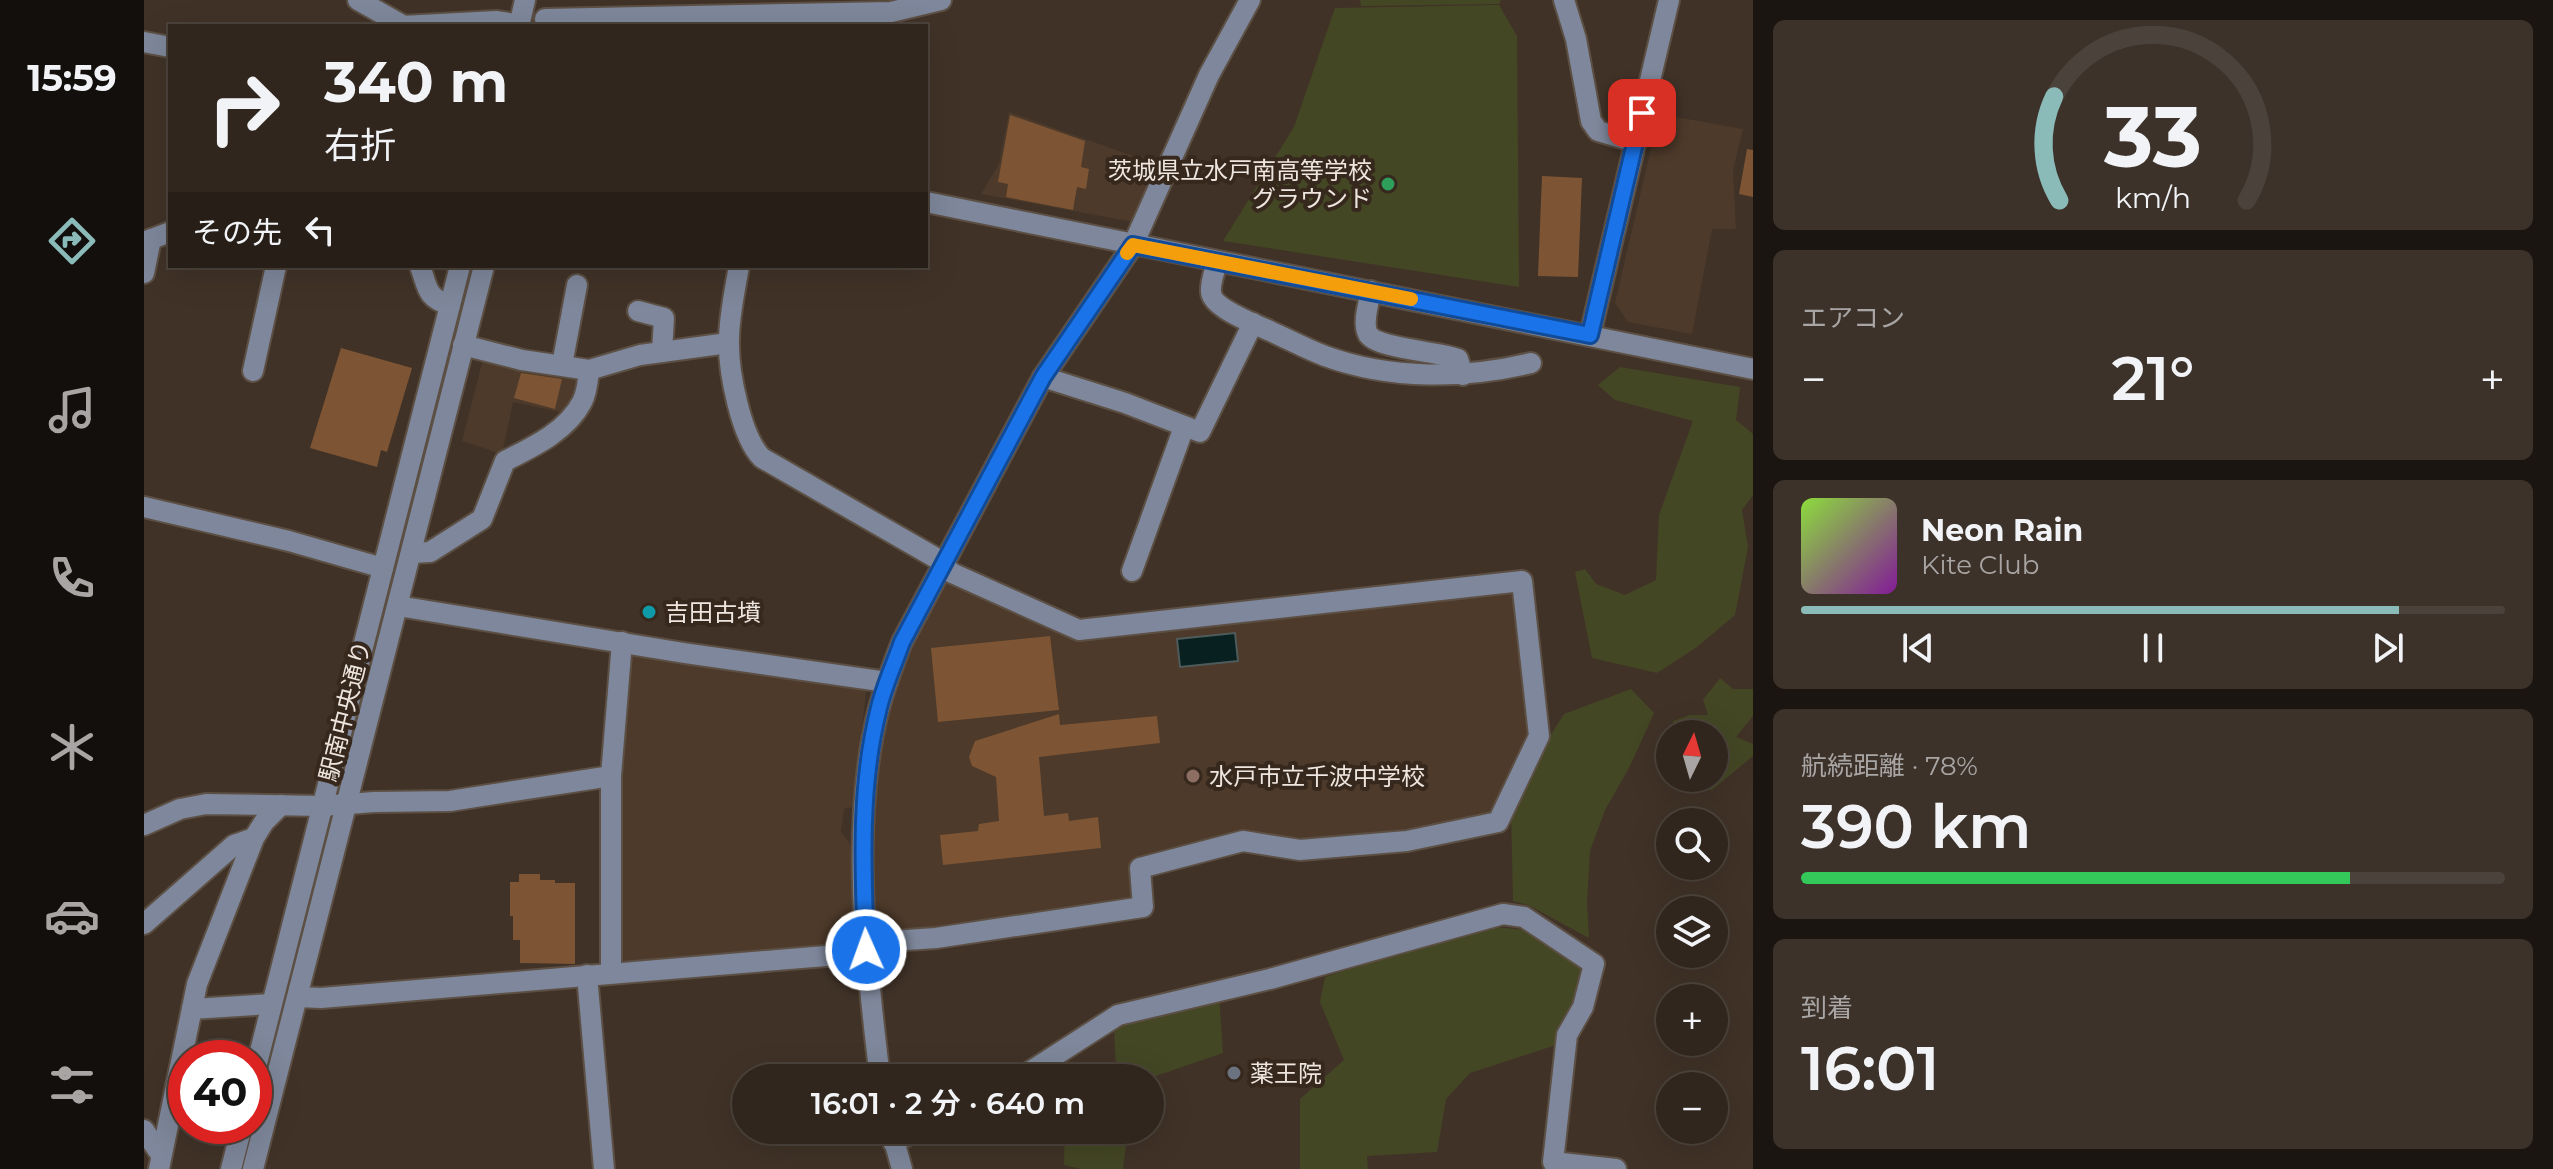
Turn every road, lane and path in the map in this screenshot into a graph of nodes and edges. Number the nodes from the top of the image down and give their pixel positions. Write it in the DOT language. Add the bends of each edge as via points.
graph roads {
  1 [pos="358,0"];
  2 [pos="525,0"];
  3 [pos="941,0"];
  4 [pos="1250,0"];
  5 [pos="1564,0"];
  6 [pos="1669,0"];
  7 [pos="767,13"];
  8 [pos="546,15"];
  9 [pos="400,24"];
  10 [pos="426,24"];
  11 [pos="514,24"];
  12 [pos="520,24"];
  13 [pos="144,42"];
  14 [pos="168,47"];
  15 [pos="1635,142"];
  16 [pos="928,202"];
  17 [pos="155,238"];
  18 [pos="1133,245"];
  19 [pos="1217,262"];
  20 [pos="276,268"];
  21 [pos="421,268"];
  22 [pos="459,268"];
  23 [pos="483,268"];
  24 [pos="739,268"];
  25 [pos="144,273"];
  26 [pos="577,285"];
  27 [pos="1371,291"];
  28 [pos="450,305"];
  29 [pos="638,311"];
  30 [pos="1253,323"];
  31 [pos="1590,335"];
  32 [pos="728,343"];
  33 [pos="463,345"];
  34 [pos="662,352"];
  35 [pos="1531,363"];
  36 [pos="562,365"];
  37 [pos="1753,369"];
  38 [pos="589,370"];
  39 [pos="253,371"];
  40 [pos="1463,375"];
  41 [pos="1043,377"];
  42 [pos="1184,427"];
  43 [pos="144,507"];
  44 [pos="412,553"];
  45 [pos="943,566"];
  46 [pos="383,568"];
  47 [pos="1132,571"];
  48 [pos="398,606"];
  49 [pos="622,642"];
  50 [pos="887,682"];
  51 [pos="611,776"];
  52 [pos="348,803"];
  53 [pos="281,805"];
  54 [pos="322,806"];
  55 [pos="144,825"];
  56 [pos="254,838"];
  57 [pos="144,924"];
  58 [pos="866,950"];
  59 [pos="611,972"];
  60 [pos="587,975"];
  61 [pos="298,997"];
  62 [pos="271,1004"];
  63 [pos="192,1009"];
  64 [pos="262,1040"];
  65 [pos="878,1064"];
  66 [pos="1042,1064"];
  67 [pos="144,1130"];
  68 [pos="237,1144"];
  69 [pos="894,1144"];
  70 [pos="160,1162"];
  71 [pos="1570,1166"];
  72 [pos="231,1169"];
  73 [pos="253,1169"];
  74 [pos="604,1169"];
  75 [pos="902,1169"];
  76 [pos="1616,1169"];
  1 -- 9 [label="street"];
  2 -- 12 [label="street"];
  3 -- 7 [label="street" via="891,12"];
  4 -- 18 [label="street" via="1209,75"];
  5 -- 15 [label="street" via="1591,121 1598,131"];
  6 -- 15 [label="street"];
  7 -- 8 [label="street"];
  10 -- 11 [label="street"];
  13 -- 14 [label="street"];
  15 -- 31 [label="street"];
  16 -- 18 [label="street"];
  17 -- 25 [label="street"];
  18 -- 19 [label="street"];
  18 -- 41 [label="street"];
  19 -- 27 [label="street"];
  19 -- 30 [label="street" via="1210,293 1215,303"];
  20 -- 39 [label="street"];
  21 -- 28 [label="street" via="436,301"];
  22 -- 28 [label="street, 駅南中央通り"];
  23 -- 33 [label="street, 駅南中央通り"];
  24 -- 32 [label="street"];
  26 -- 36 [label="street"];
  27 -- 31 [label="street"];
  27 -- 40 [label="street" via="1368,335 1378,343 1458,359"];
  28 -- 46 [label="street, 駅南中央通り"];
  29 -- 34 [label="street" via="664,318"];
  30 -- 40 [label="street" via="1326,356 1372,368"];
  30 -- 42 [label="street" via="1200,432"];
  31 -- 37 [label="street"];
  32 -- 34 [label="street"];
  32 -- 45 [label="street" via="740,418 751,448"];
  33 -- 36 [label="street"];
  33 -- 44 [label="street, 駅南中央通り"];
  34 -- 38 [label="street"];
  35 -- 40 [label="street"];
  36 -- 38 [label="street"];
  38 -- 44 [label="street" via="583,402 569,418 536,446 505,461 482,519 430,552"];
  41 -- 42 [label="street"];
  41 -- 45 [label="street"];
  42 -- 47 [label="street"];
  43 -- 46 [label="street"];
  44 -- 48 [label="street, 駅南中央通り"];
  45 -- 50 [label="street"];
  45 -- 58 [label="street" via="1079,630 1522,581 1539,736 1498,822 1407,841 1300,850 1243,841 1140,868 1143,907 876,942"];
  46 -- 54 [label="street, 駅南中央通り"];
  48 -- 49 [label="street"];
  48 -- 52 [label="street, 駅南中央通り"];
  49 -- 50 [label="street"];
  49 -- 51 [label="street"];
  50 -- 58 [label="street" via="867,786"];
  51 -- 52 [label="street" via="450,801"];
  51 -- 59 [label="street"];
  52 -- 54 [label="street"];
  52 -- 61 [label="street, 駅南中央通り"];
  53 -- 54 [label="street"];
  53 -- 55 [label="street" via="206,804"];
  53 -- 56 [label="street"];
  54 -- 62 [label="street, 駅南中央通り"];
  56 -- 57 [label="street" via="234,845"];
  56 -- 63 [label="street"];
  58 -- 59 [label="street"];
  58 -- 65 [label="street"];
  59 -- 60 [label="street"];
  60 -- 61 [label="street"];
  60 -- 74 [label="street"];
  61 -- 73 [label="street, 駅南中央通り"];
  62 -- 63 [label="street"];
  62 -- 64 [label="street, 駅南中央通り"];
  63 -- 70 [label="street"];
  66 -- 71 [label="street" via="1118,1015 1503,914 1524,917 1594,964 1583,1007 1567,1035 1553,1162"];
  67 -- 70 [label="street"];
  68 -- 72 [label="street"];
  69 -- 75 [label="street"];
  71 -- 76 [label="street"];
}
